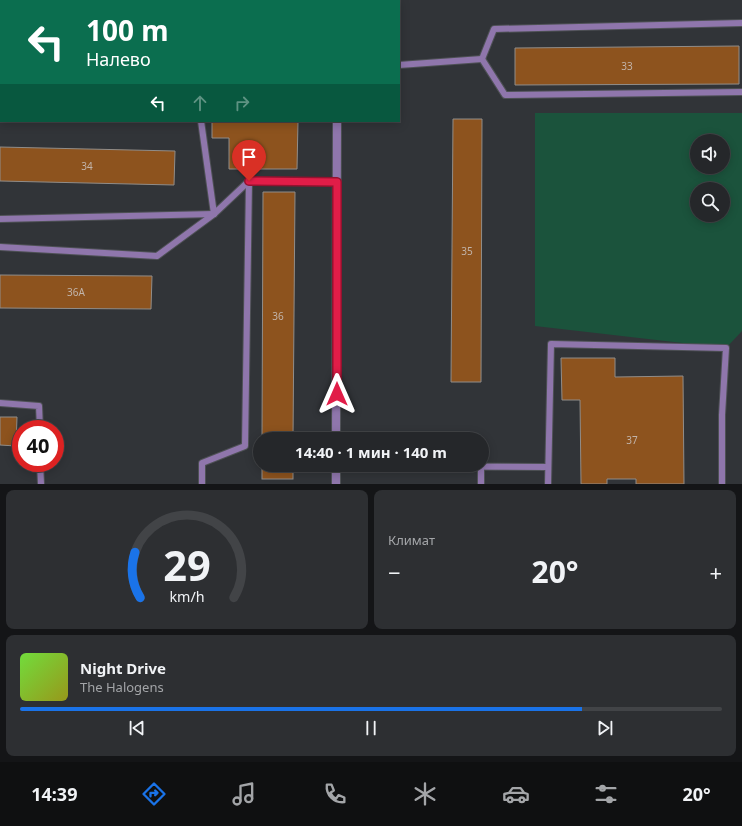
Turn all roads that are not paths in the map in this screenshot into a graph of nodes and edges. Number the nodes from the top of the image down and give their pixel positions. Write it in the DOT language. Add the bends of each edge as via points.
graph roads {
  1 [pos="742,23"];
  2 [pos="482,59"];
  3 [pos="400,65"];
  4 [pos="742,92"];
  5 [pos="201,122"];
  6 [pos="337,122"];
  7 [pos="249,181"];
  8 [pos="337,182"];
  9 [pos="214,214"];
  10 [pos="0,219"];
  11 [pos="0,247"];
  12 [pos="0,403"];
  13 [pos="40,420"];
  14 [pos="336,432"];
  15 [pos="489,467"];
  16 [pos="547,467"];
  17 [pos="40,472"];
  18 [pos="336,472"];
  19 [pos="481,472"];
  20 [pos="41,484"];
  21 [pos="202,484"];
  22 [pos="336,484"];
  23 [pos="481,484"];
  24 [pos="548,484"];
  25 [pos="722,484"];
  1 -- 2 [label="lane" via="494,29"];
  2 -- 3 [label="lane"];
  2 -- 4 [label="lane" via="505,95"];
  5 -- 9 [label="lane"];
  6 -- 8 [label="street"];
  7 -- 8 [label="lane"];
  7 -- 9 [label="lane"];
  7 -- 21 [label="lane" via="245,446 202,463"];
  8 -- 14 [label="street"];
  9 -- 10 [label="lane"];
  9 -- 11 [label="lane" via="157,256"];
  12 -- 13 [label="lane" via="39,406"];
  15 -- 16 [label="lane"];
  16 -- 24 [label="lane"];
  16 -- 25 [label="lane" via="551,344 726,348 722,415"];
  17 -- 20 [label="lane"];
  18 -- 22 [label="street"];
  19 -- 23 [label="lane"];
}
